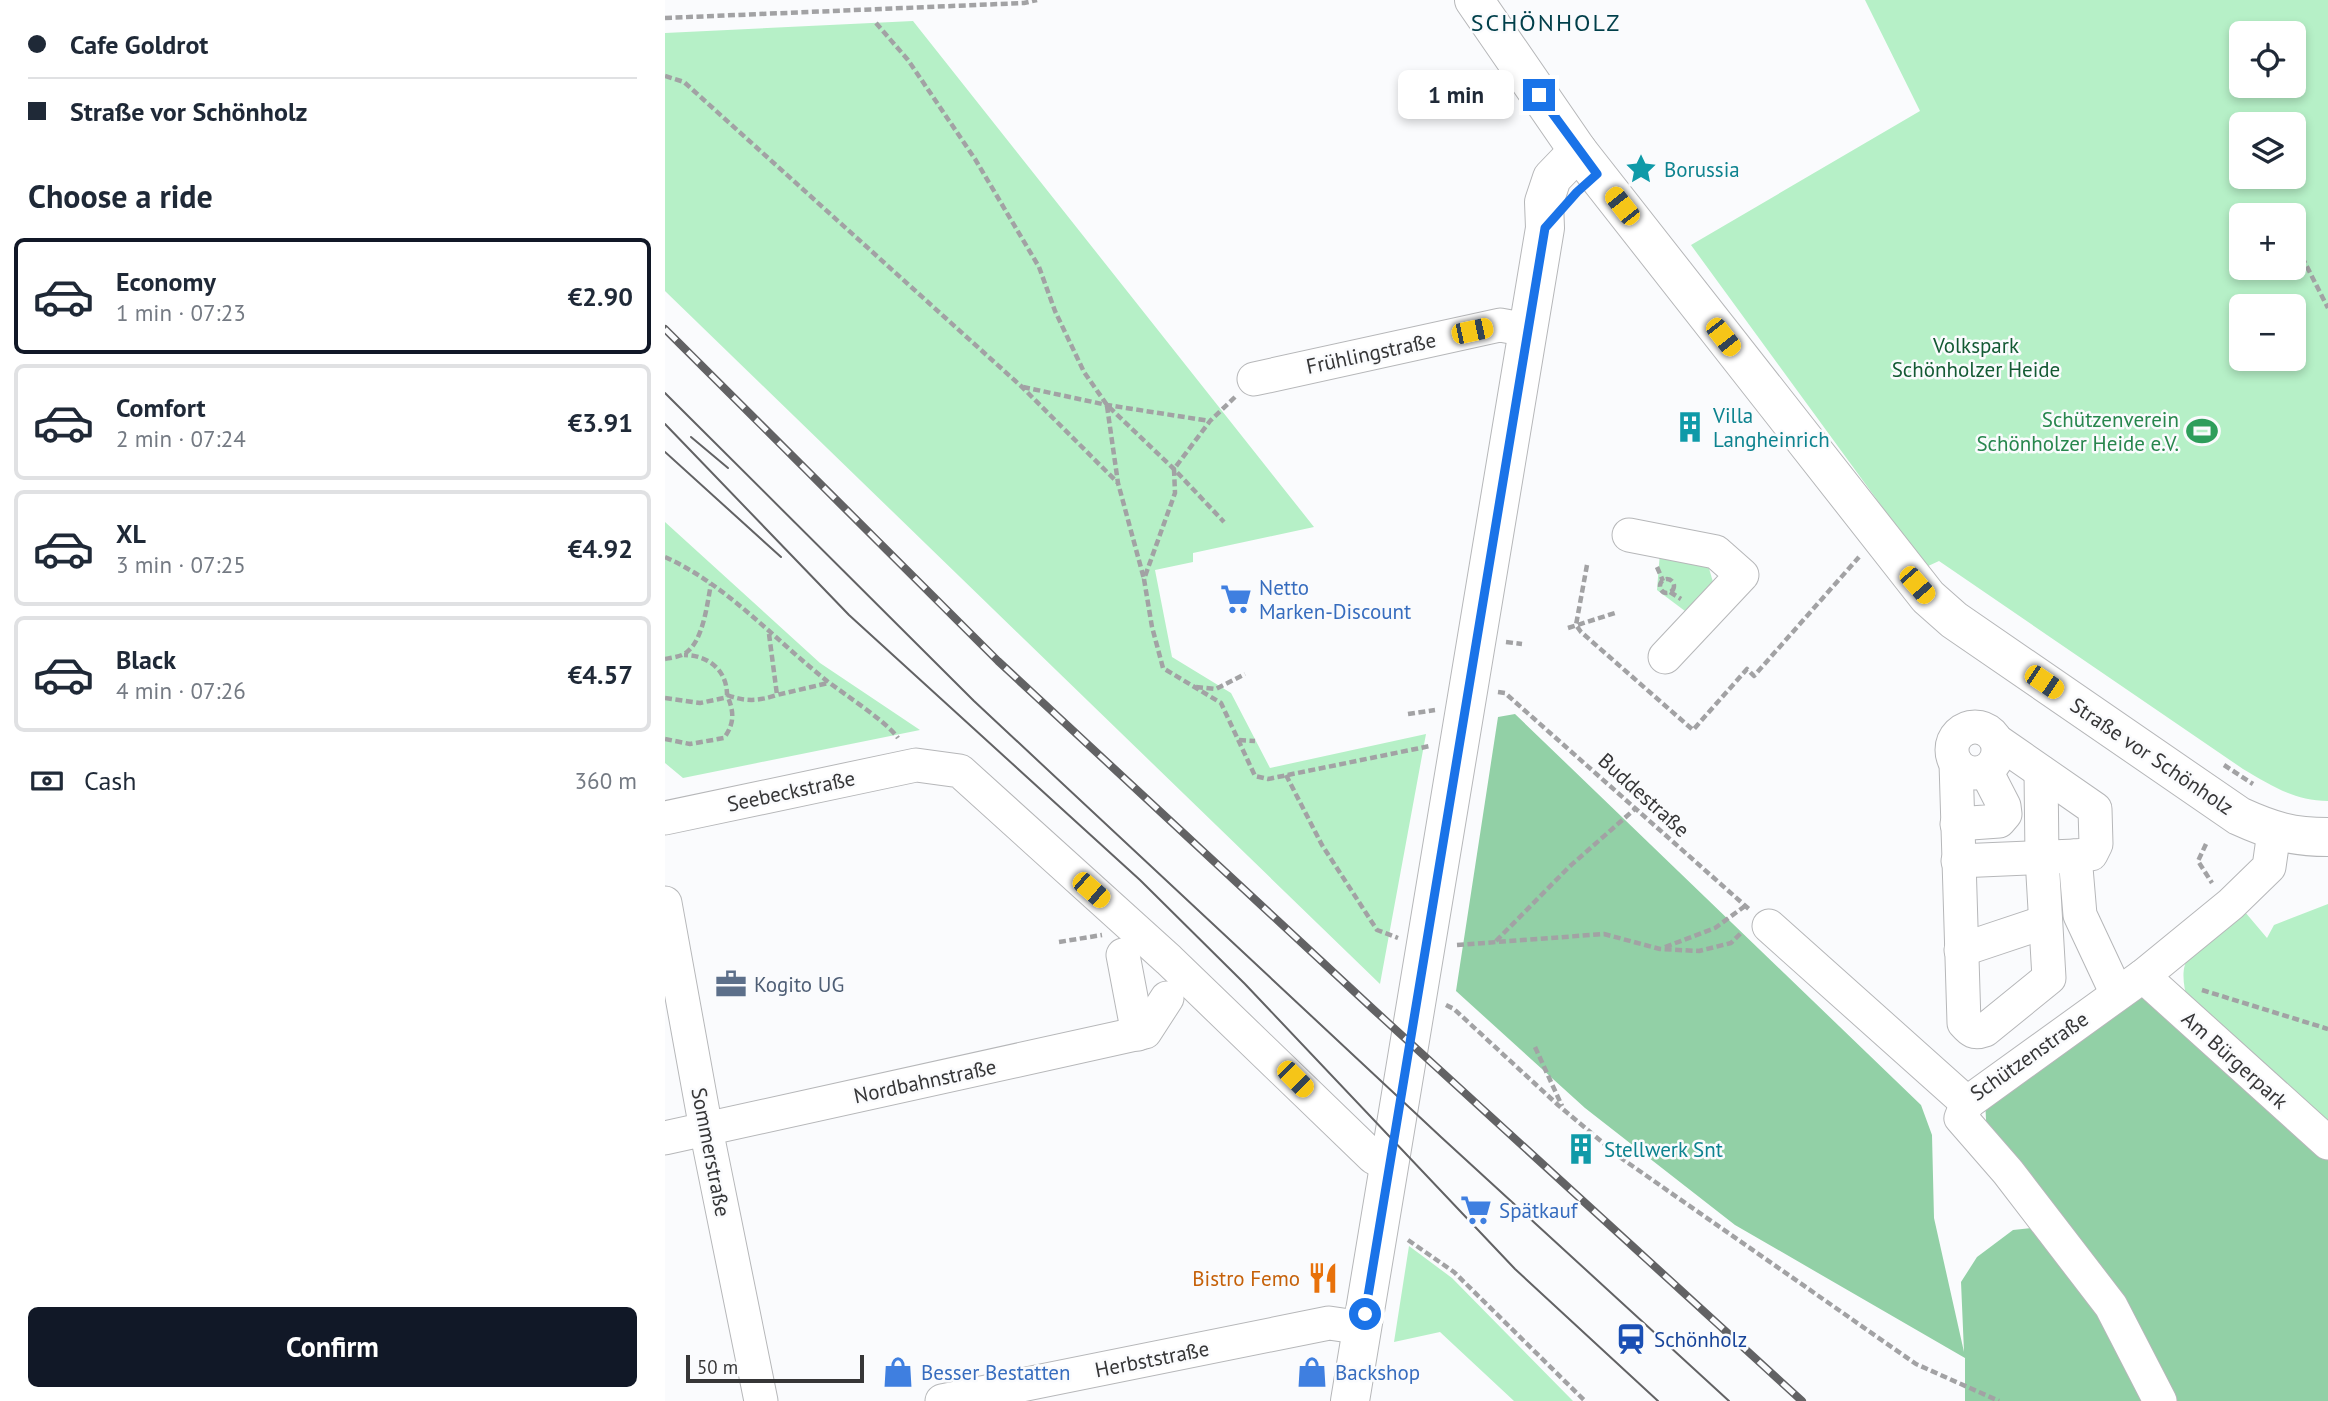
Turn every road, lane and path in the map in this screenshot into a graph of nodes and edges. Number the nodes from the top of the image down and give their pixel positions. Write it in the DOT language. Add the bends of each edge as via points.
graph roads {
  1 [pos="1037,0"];
  2 [pos="1474,0"];
  3 [pos="665,18"];
  4 [pos="876,23"];
  5 [pos="665,76"];
  6 [pos="1588,162"];
  7 [pos="2306,265"];
  8 [pos="2328,308"];
  9 [pos="1528,330"];
  10 [pos="1254,379"];
  11 [pos="1022,387"];
  12 [pos="1107,405"];
  13 [pos="1210,421"];
  14 [pos="1174,469"];
  15 [pos="1118,483"];
  16 [pos="1224,522"];
  17 [pos="1629,535"];
  18 [pos="665,556"];
  19 [pos="1859,556"];
  20 [pos="1587,565"];
  21 [pos="1144,579"];
  22 [pos="711,583"];
  23 [pos="1615,613"];
  24 [pos="1576,625"];
  25 [pos="1568,628"];
  26 [pos="768,632"];
  27 [pos="1506,642"];
  28 [pos="1522,644"];
  29 [pos="684,655"];
  30 [pos="1665,657"];
  31 [pos="665,659"];
  32 [pos="1245,674"];
  33 [pos="829,682"];
  34 [pos="1194,687"];
  35 [pos="1496,692"];
  36 [pos="727,695"];
  37 [pos="777,695"];
  38 [pos="665,698"];
  39 [pos="1437,709"];
  40 [pos="1408,714"];
  41 [pos="665,738"];
  42 [pos="1239,740"];
  43 [pos="1255,741"];
  44 [pos="1997,741"];
  45 [pos="1431,746"];
  46 [pos="907,751"];
  47 [pos="2220,763"];
  48 [pos="1971,767"];
  49 [pos="2041,772"];
  50 [pos="1286,775"];
  51 [pos="2253,784"];
  52 [pos="1636,808"];
  53 [pos="665,818"];
  54 [pos="1957,824"];
  55 [pos="2274,832"];
  56 [pos="2328,837"];
  57 [pos="2206,844"];
  58 [pos="2075,856"];
  59 [pos="2033,858"];
  60 [pos="1958,861"];
  61 [pos="2215,887"];
  62 [pos="665,903"];
  63 [pos="1757,916"];
  64 [pos="2036,925"];
  65 [pos="1399,939"];
  66 [pos="1059,942"];
  67 [pos="1496,942"];
  68 [pos="1453,946"];
  69 [pos="1660,949"];
  70 [pos="1961,950"];
  71 [pos="1123,955"];
  72 [pos="2130,985"];
  73 [pos="2190,987"];
  74 [pos="1167,998"];
  75 [pos="1445,1005"];
  76 [pos="2328,1029"];
  77 [pos="1139,1034"];
  78 [pos="1535,1047"];
  79 [pos="1967,1103"];
  80 [pos="1564,1110"];
  81 [pos="706,1129"];
  82 [pos="665,1138"];
  83 [pos="2328,1143"];
  84 [pos="1389,1166"];
  85 [pos="1411,1241"];
  86 [pos="1363,1328"];
  87 [pos="761,1401"];
  88 [pos="942,1401"];
  89 [pos="1350,1401"];
  90 [pos="1585,1401"];
  91 [pos="1999,1401"];
  92 [pos="2160,1401"];
  1 -- 3 [label="path"];
  2 -- 6 [label="main road, Straße vor Schönholz"];
  4 -- 12 [label="path" via="914,69 975,159 1039,267 1084,372"];
  5 -- 11 [label="path" via="684,82"];
  6 -- 9 [label="main road" via="1552,178 1544,202 1545,228"];
  6 -- 55 [label="main road, Straße vor Schönholz" via="1928,597 1954,620 2239,816"];
  7 -- 8 [label="path"];
  9 -- 10 [label="street, Frühlingstraße" via="1500,325"];
  9 -- 84 [label="main road"];
  10 -- 13 [label="path"];
  11 -- 12 [label="path"];
  11 -- 15 [label="path"];
  12 -- 13 [label="path"];
  12 -- 14 [label="path"];
  12 -- 15 [label="path"];
  13 -- 14 [label="path"];
  14 -- 16 [label="path"];
  14 -- 21 [label="path" via="1175,493"];
  15 -- 21 [label="path"];
  17 -- 30 [label="street" via="1716,552 1742,575"];
  18 -- 22 [label="path"];
  19 -- 24 [label="path" via="1754,676 1747,669 1693,730"];
  20 -- 24 [label="path"];
  21 -- 34 [label="path" via="1163,668"];
  22 -- 26 [label="path"];
  22 -- 29 [label="path" via="704,622"];
  23 -- 24 [label="path"];
  24 -- 25 [label="path"];
  26 -- 33 [label="path"];
  26 -- 37 [label="path"];
  27 -- 28 [label="path"];
  29 -- 31 [label="path"];
  29 -- 36 [label="path" via="705,657 725,680"];
  32 -- 34 [label="path" via="1216,689"];
  33 -- 37 [label="path"];
  33 -- 46 [label="path"];
  34 -- 42 [label="path" via="1221,703"];
  35 -- 52 [label="path, Buddestraße" via="1508,695"];
  36 -- 37 [label="path" via="760,701"];
  36 -- 38 [label="path" via="700,703"];
  36 -- 41 [label="path" via="733,719 724,738 691,744"];
  39 -- 40 [label="path"];
  42 -- 43 [label="path"];
  42 -- 50 [label="path" via="1255,776"];
  44 -- 48 [label="street" via="1996,762"];
  44 -- 48 [label="street" via="1987,729 1964,729 1952,748"];
  44 -- 49 [label="street"];
  45 -- 50 [label="path"];
  46 -- 53 [label="street, Seebeckstraße"];
  46 -- 84 [label="street, Seebeckstraße" via="960,771 1190,979 1373,1157"];
  47 -- 51 [label="path"];
  48 -- 54 [label="street"];
  48 -- 54 [label="street" via="2004,806 2005,814 1999,821"];
  49 -- 58 [label="street" via="2095,809 2096,844 2091,854"];
  49 -- 59 [label="street"];
  50 -- 65 [label="path" via="1322,845 1377,930"];
  52 -- 63 [label="path, Buddestraße"];
  52 -- 67 [label="path" via="1569,867"];
  54 -- 60 [label="street"];
  55 -- 56 [label="main road, Straße vor Schönholz"];
  55 -- 72 [label="street, Schützenstraße" via="2269,867 2231,904"];
  57 -- 61 [label="path" via="2198,861"];
  58 -- 59 [label="street"];
  58 -- 72 [label="street" via="2080,915"];
  59 -- 60 [label="street"];
  59 -- 64 [label="street"];
  60 -- 70 [label="street"];
  62 -- 81 [label="street, Sommerstraße"];
  63 -- 69 [label="path"];
  63 -- 69 [label="path" via="1731,943 1699,951"];
  63 -- 79 [label="street, Schützenstraße"];
  64 -- 70 [label="street"];
  64 -- 70 [label="street" via="2049,978 1978,1033 1964,1023"];
  66 -- 71 [label="path" via="1117,932"];
  67 -- 68 [label="path"];
  67 -- 69 [label="path" via="1604,934"];
  71 -- 77 [label="street"];
  72 -- 79 [label="street, Schützenstraße"];
  72 -- 83 [label="street, Am Bürgerpark"];
  73 -- 76 [label="path"];
  74 -- 77 [label="street" via="1145,1032"];
  75 -- 80 [label="path"];
  77 -- 81 [label="street, Nordbahnstraße"];
  78 -- 80 [label="path"];
  79 -- 92 [label="street" via="1961,1118 2111,1306"];
  80 -- 91 [label="path" via="1621,1158 1916,1364"];
  81 -- 82 [label="street, Nordbahnstraße"];
  81 -- 87 [label="street, Sommerstraße"];
  84 -- 86 [label="main road"];
  85 -- 90 [label="path" via="1454,1272"];
  86 -- 88 [label="street, Herbststraße" via="1329,1323"];
  86 -- 89 [label="main road"];
}
